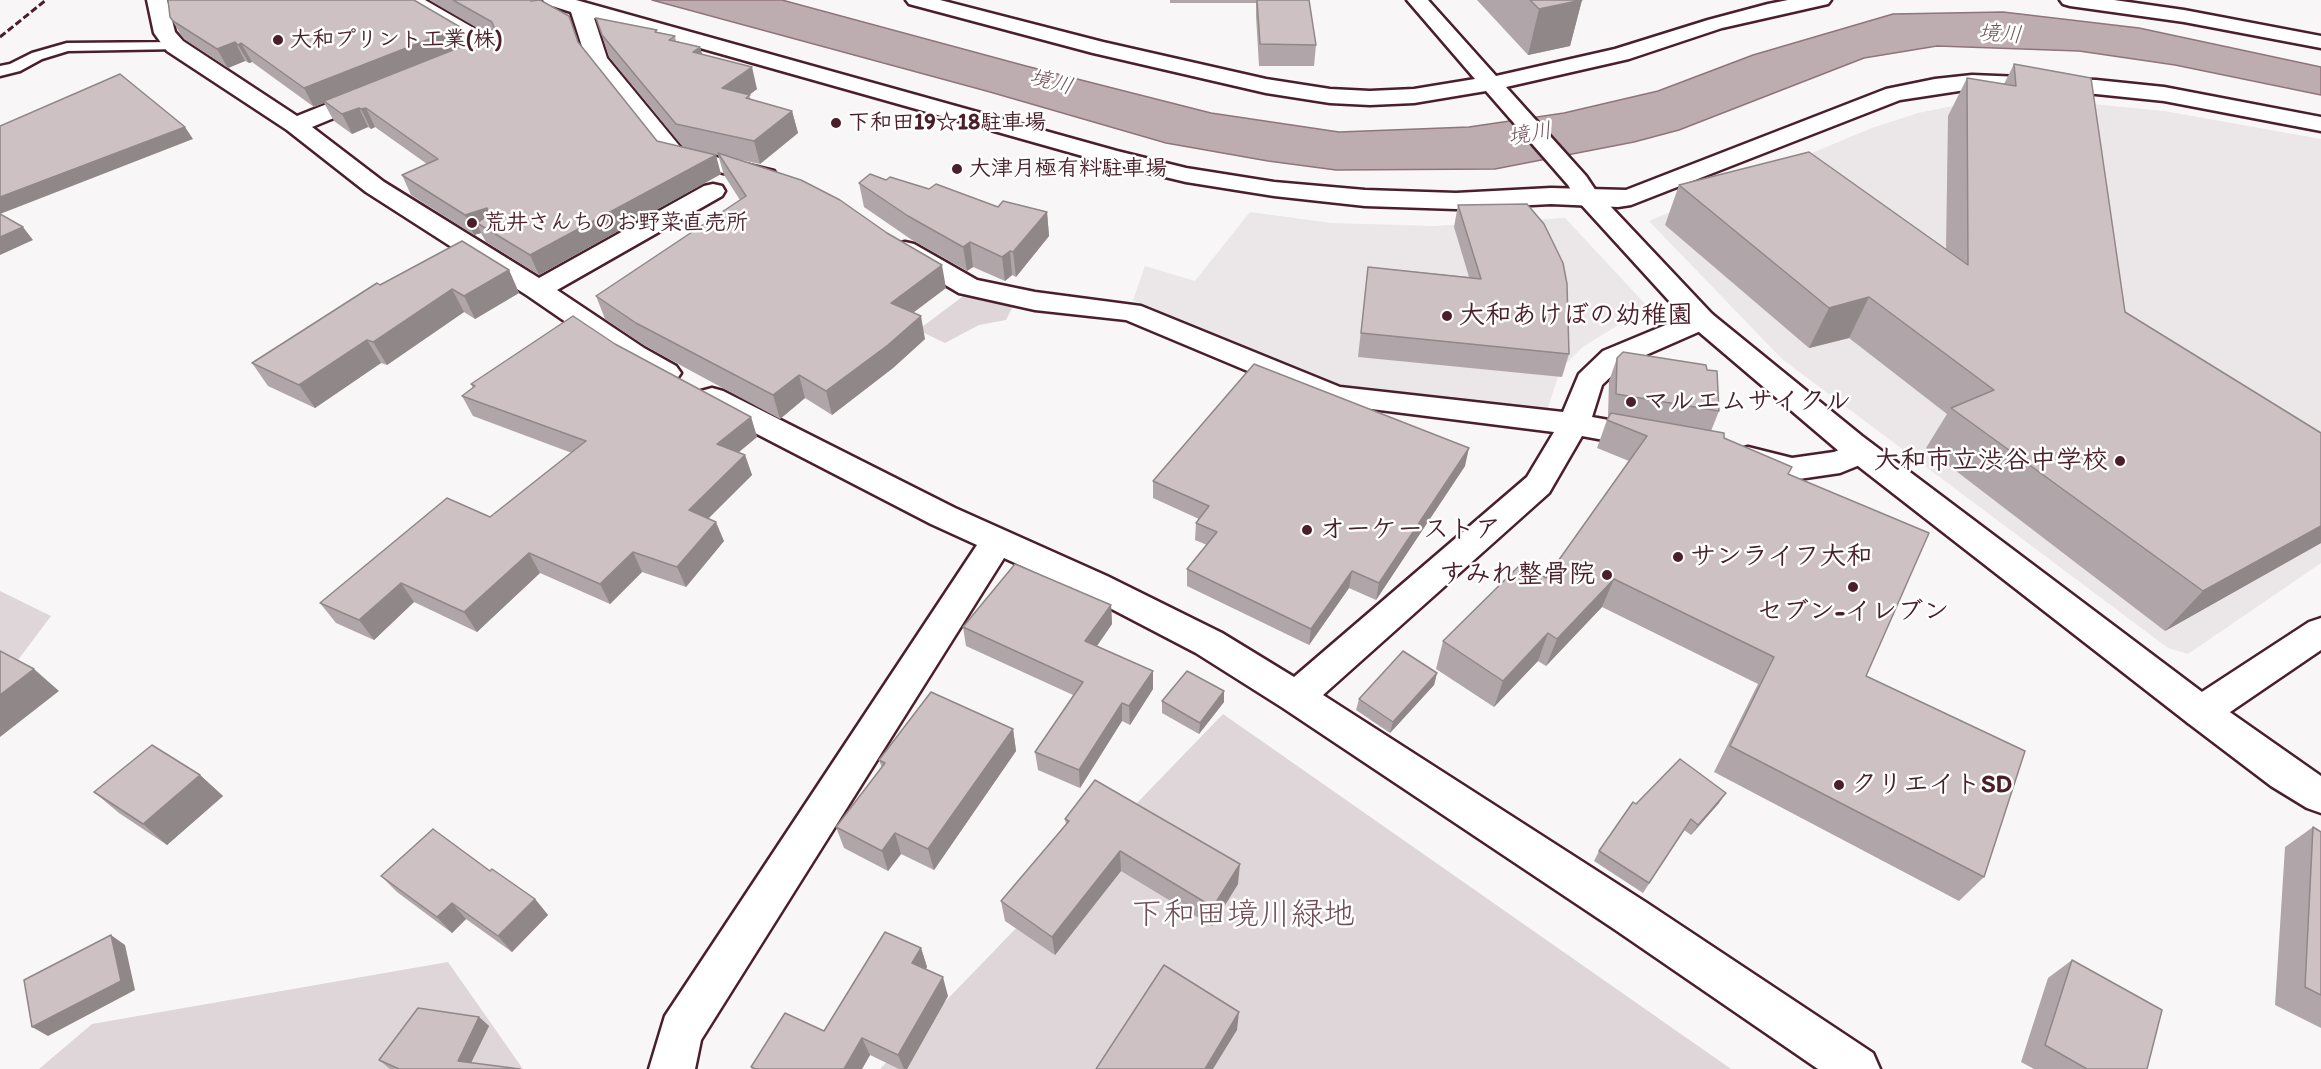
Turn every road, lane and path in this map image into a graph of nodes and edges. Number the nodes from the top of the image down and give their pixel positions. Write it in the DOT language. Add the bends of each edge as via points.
graph roads {
  1 [pos="157,0"];
  2 [pos="410,0"];
  3 [pos="553,0"];
  4 [pos="916,0"];
  5 [pos="1417,0"];
  6 [pos="1821,0"];
  7 [pos="2070,0"];
  8 [pos="581,10"];
  9 [pos="2321,42"];
  10 [pos="175,46"];
  11 [pos="436,69"];
  12 [pos="0,71"];
  13 [pos="393,86"];
  14 [pos="1497,91"];
  15 [pos="2321,124"];
  16 [pos="295,125"];
  17 [pos="784,182"];
  18 [pos="1582,189"];
  19 [pos="713,191"];
  20 [pos="883,235"];
  21 [pos="538,290"];
  22 [pos="1702,320"];
  23 [pos="1574,424"];
  24 [pos="1674,441"];
  25 [pos="1718,450"];
  26 [pos="1861,452"];
  27 [pos="997,541"];
  28 [pos="2321,632"];
  29 [pos="1296,697"];
  30 [pos="2201,712"];
  31 [pos="2321,796"];
  32 [pos="672,1069"];
  33 [pos="1857,1069"];
  1 -- 10 [label="street" via="165,33"];
  2 -- 11 [label="street" via="490,47"];
  3 -- 8 [label="street"];
  4 -- 14 [label="street" via="1101,48 1297,92 1370,98"];
  5 -- 14 [label="street"];
  6 -- 14 [label="street" via="1715,24"];
  7 -- 9 [label="street" via="2184,16"];
  8 -- 17 [label="street" via="597,59 674,154"];
  8 -- 18 [label="street" via="1186,175 1365,198 1456,201"];
  10 -- 12 [label="lane" via="67,47"];
  10 -- 16 [label="street"];
  13 -- 16 [label="street"];
  14 -- 18 [label="street"];
  15 -- 18 [label="street" via="2210,102 2096,87 1972,82 1894,94 1631,197 1618,199"];
  16 -- 21 [label="street" via="375,187"];
  18 -- 22 [label="street"];
  19 -- 21 [label="street"];
  20 -- 23 [label="street" via="969,287 1131,312 1335,396"];
  21 -- 27 [label="street" via="634,355 751,419"];
  22 -- 23 [label="street" via="1613,358 1590,381"];
  22 -- 26 [label="street"];
  23 -- 24 [label="street"];
  23 -- 29 [label="street" via="1538,485"];
  25 -- 26 [label="street" via="1792,469 1840,462"];
  26 -- 30 [label="street"];
  27 -- 29 [label="street" via="1209,643"];
  27 -- 32 [label="street" via="681,1032"];
  28 -- 30 [label="street"];
  29 -- 33 [label="street"];
  30 -- 31 [label="street"];
}
